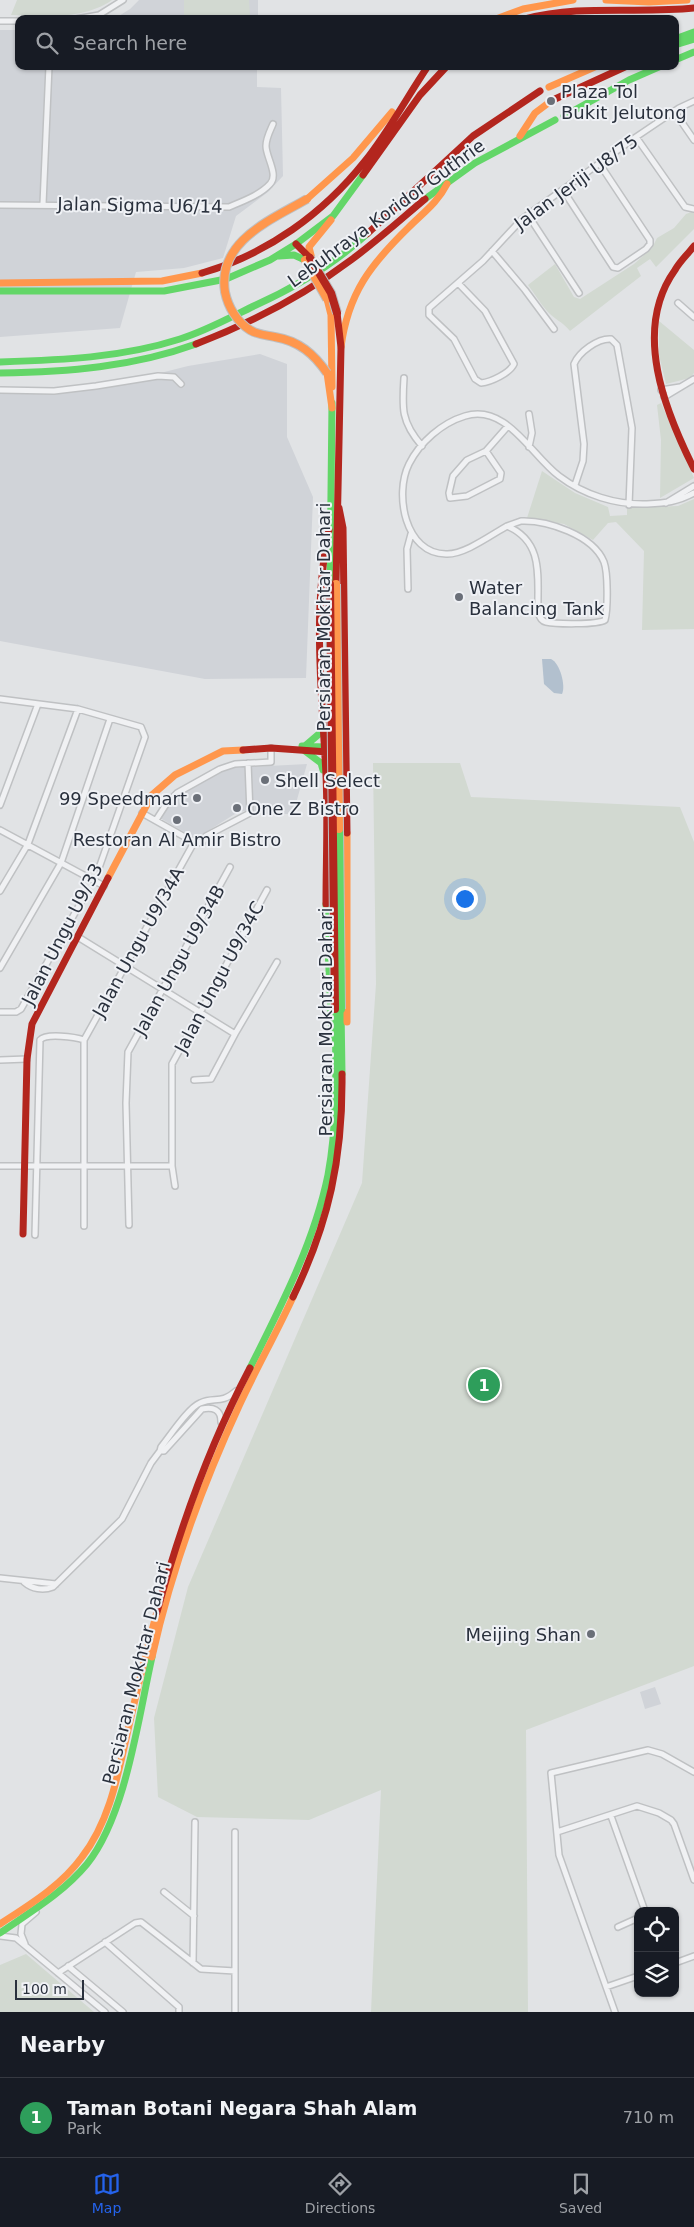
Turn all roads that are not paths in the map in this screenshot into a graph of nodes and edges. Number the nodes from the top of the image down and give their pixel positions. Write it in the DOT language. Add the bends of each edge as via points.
graph roads {
  1 [pos="123,0"];
  2 [pos="573,0"];
  3 [pos="606,0"];
  4 [pos="687,0"];
  5 [pos="694,8"];
  6 [pos="99,15"];
  7 [pos="507,15"];
  8 [pos="540,15"];
  9 [pos="0,20"];
  10 [pos="15,21"];
  11 [pos="694,32"];
  12 [pos="679,38"];
  13 [pos="694,39"];
  14 [pos="679,44"];
  15 [pos="694,52"];
  16 [pos="679,58"];
  17 [pos="49,70"];
  18 [pos="424,70"];
  19 [pos="425,70"];
  20 [pos="443,70"];
  21 [pos="588,70"];
  22 [pos="618,70"];
  23 [pos="652,70"];
  24 [pos="549,87"];
  25 [pos="540,91"];
  26 [pos="556,99"];
  27 [pos="694,101"];
  28 [pos="547,104"];
  29 [pos="694,107"];
  30 [pos="677,110"];
  31 [pos="564,116"];
  32 [pos="555,120"];
  33 [pos="273,124"];
  34 [pos="520,137"];
  35 [pos="636,137"];
  36 [pos="694,140"];
  37 [pos="599,163"];
  38 [pos="450,180"];
  39 [pos="563,190"];
  40 [pos="43,204"];
  41 [pos="0,205"];
  42 [pos="694,209"];
  43 [pos="528,214"];
  44 [pos="333,216"];
  45 [pos="296,244"];
  46 [pos="694,246"];
  47 [pos="262,250"];
  48 [pos="492,252"];
  49 [pos="276,257"];
  50 [pos="310,260"];
  51 [pos="458,282"];
  52 [pos="0,283"];
  53 [pos="0,291"];
  54 [pos="579,293"];
  55 [pos="678,303"];
  56 [pos="334,314"];
  57 [pos="694,317"];
  58 [pos="554,329"];
  59 [pos="342,347"];
  60 [pos="0,362"];
  61 [pos="0,373"];
  62 [pos="404,378"];
  63 [pos="694,379"];
  64 [pos="181,384"];
  65 [pos="0,390"];
  66 [pos="663,394"];
  67 [pos="332,408"];
  68 [pos="529,414"];
  69 [pos="508,426"];
  70 [pos="422,446"];
  71 [pos="529,447"];
  72 [pos="486,451"];
  73 [pos="694,469"];
  74 [pos="575,485"];
  75 [pos="694,486"];
  76 [pos="694,493"];
  77 [pos="666,503"];
  78 [pos="629,504"];
  79 [pos="338,508"];
  80 [pos="507,526"];
  81 [pos="330,530"];
  82 [pos="411,534"];
  83 [pos="333,584"];
  84 [pos="408,589"];
  85 [pos="0,699"];
  86 [pos="38,704"];
  87 [pos="78,710"];
  88 [pos="110,719"];
  89 [pos="322,724"];
  90 [pos="274,748"];
  91 [pos="305,749"];
  92 [pos="325,749"];
  93 [pos="346,750"];
  94 [pos="248,763"];
  95 [pos="326,777"];
  96 [pos="348,796"];
  97 [pos="0,805"];
  98 [pos="142,813"];
  99 [pos="156,820"];
  100 [pos="0,830"];
  101 [pos="28,844"];
  102 [pos="192,846"];
  103 [pos="61,863"];
  104 [pos="230,867"];
  105 [pos="99,868"];
  106 [pos="104,886"];
  107 [pos="266,890"];
  108 [pos="0,891"];
  109 [pos="85,895"];
  110 [pos="78,937"];
  111 [pos="277,962"];
  112 [pos="125,965"];
  113 [pos="0,968"];
  114 [pos="162,988"];
  115 [pos="200,1011"];
  116 [pos="0,1012"];
  117 [pos="235,1034"];
  118 [pos="84,1040"];
  119 [pos="340,1054"];
  120 [pos="27,1059"];
  121 [pos="0,1060"];
  122 [pos="194,1080"];
  123 [pos="25,1165"];
  124 [pos="0,1166"];
  125 [pos="37,1166"];
  126 [pos="172,1166"];
  127 [pos="82,1167"];
  128 [pos="127,1167"];
  129 [pos="175,1186"];
  130 [pos="129,1225"];
  131 [pos="84,1226"];
  132 [pos="23,1234"];
  133 [pos="35,1234"];
  134 [pos="240,1386"];
  135 [pos="220,1428"];
  136 [pos="160,1451"];
  137 [pos="0,1578"];
  138 [pos="694,1772"];
  139 [pos="611,1816"];
  140 [pos="195,1822"];
  141 [pos="235,1832"];
  142 [pos="557,1832"];
  143 [pos="694,1880"];
  144 [pos="164,1892"];
  145 [pos="43,1905"];
  146 [pos="644,1907"];
  147 [pos="194,1916"];
  148 [pos="634,1920"];
  149 [pos="0,1924"];
  150 [pos="618,1927"];
  151 [pos="0,1935"];
  152 [pos="105,1942"];
  153 [pos="26,1947"];
  154 [pos="694,1956"];
  155 [pos="679,1962"];
  156 [pos="193,1963"];
  157 [pos="68,1966"];
  158 [pos="235,1971"];
  159 [pos="58,1973"];
  160 [pos="634,1977"];
  161 [pos="606,1987"];
  162 [pos="105,2012"];
  163 [pos="123,2012"];
  164 [pos="179,2012"];
  165 [pos="235,2012"];
  166 [pos="615,2012"];
  1 -- 6 [label="street"];
  2 -- 7 [label="main road"];
  3 -- 4 [label="main road"];
  5 -- 8 [label="main road" via="658,11 580,8"];
  9 -- 10 [label="street"];
  11 -- 12 [label="main road"];
  13 -- 14 [label="main road"];
  15 -- 16 [label="main road"];
  17 -- 40 [label="street"];
  18 -- 67 [label="main road, bridge" via="349,165 307,199 249,232 229,258 226,295 231,308 250,330 300,344 316,355 327,373"];
  19 -- 47 [label="main road" via="385,133 342,188 290,232"];
  20 -- 44 [label="main road" via="420,95"];
  21 -- 24 [label="main road"];
  22 -- 26 [label="main road"];
  23 -- 31 [label="main road"];
  25 -- 60 [label="main road, Lebuhraya Koridor Guthrie" via="473,136 345,254 297,286 180,339 127,352 72,360"];
  27 -- 30 [label="street, Jalan Jeriji U8/75"];
  28 -- 34 [label="main road" via="535,113"];
  29 -- 30 [label="street"];
  30 -- 35 [label="street, Jalan Jeriji U8/75"];
  30 -- 36 [label="street"];
  32 -- 34 [label="main road, Lebuhraya Koridor Guthrie"];
  33 -- 40 [label="street, Jalan Sigma U6/14" via="266,147 273,179 271,184 229,207"];
  34 -- 38 [label="main road, Lebuhraya Koridor Guthrie"];
  35 -- 37 [label="street, Jalan Jeriji U8/75"];
  35 -- 42 [label="street" via="685,207"];
  37 -- 39 [label="street, Jalan Jeriji U8/75"];
  37 -- 39 [label="street" via="650,240 646,249 618,268 613,267"];
  38 -- 59 [label="main road" via="442,194 368,269 352,299 342,332"];
  38 -- 61 [label="main road, Lebuhraya Koridor Guthrie" via="350,261 303,294 214,339 154,358 113,366"];
  39 -- 43 [label="street, Jalan Jeriji U8/75"];
  40 -- 41 [label="street, Jalan Sigma U6/14"];
  43 -- 48 [label="street, Jalan Jeriji U8/75"];
  43 -- 54 [label="street"];
  44 -- 45 [label="main road"];
  44 -- 50 [label="main road" via="311,244"];
  45 -- 47 [label="main road" via="285,242"];
  45 -- 49 [label="main road"];
  45 -- 50 [label="main road, Persiaran Mokhtar Dahari"];
  46 -- 66 [label="main road" via="668,278 658,304 654,349"];
  47 -- 52 [label="main road" via="211,272 180,278"];
  48 -- 51 [label="street, Jalan Jeriji U8/75"];
  48 -- 58 [label="street"];
  49 -- 50 [label="main road" via="294,255"];
  49 -- 53 [label="main road" via="226,279 164,291"];
  50 -- 56 [label="main road, Persiaran Mokhtar Dahari, bridge" via="331,293"];
  51 -- 51 [label="street, Jalan Jeriji U8/75" via="430,307 429,315 454,339 477,382 485,383 511,369 514,364 485,311"];
  55 -- 57 [label="street"];
  56 -- 59 [label="main road, Persiaran Mokhtar Dahari"];
  56 -- 67 [label="main road, Persiaran Mokhtar Dahari"];
  59 -- 79 [label="main road, Persiaran Mokhtar Dahari"];
  62 -- 70 [label="street" via="402,409 406,426"];
  63 -- 66 [label="street"];
  64 -- 65 [label="street" via="174,377 158,376 54,391"];
  66 -- 73 [label="main road"];
  67 -- 81 [label="main road, Persiaran Mokhtar Dahari"];
  68 -- 71 [label="street" via="532,433"];
  69 -- 70 [label="street" via="492,415 466,416 438,431"];
  69 -- 71 [label="street"];
  69 -- 72 [label="street"];
  70 -- 82 [label="street" via="409,465 406,477 405,510"];
  71 -- 74 [label="street" via="554,472"];
  72 -- 72 [label="street" via="466,460 453,476 450,498 467,496 500,479 500,473"];
  74 -- 78 [label="street" via="611,502"];
  74 -- 78 [label="street" via="584,444 574,364 576,358 598,341 611,339 617,345 632,428"];
  75 -- 77 [label="street"];
  76 -- 77 [label="street"];
  77 -- 78 [label="street"];
  79 -- 83 [label="main road, Persiaran Mokhtar Dahari"];
  79 -- 93 [label="main road" via="343,528"];
  80 -- 80 [label="street" via="521,521 552,524 594,548 605,568 605,620 542,620 538,613 537,559 533,548 520,532"];
  80 -- 82 [label="street" via="464,549 446,554 424,548"];
  81 -- 83 [label="main road, Persiaran Mokhtar Dahari"];
  81 -- 89 [label="main road" via="323,560 320,601"];
  82 -- 84 [label="street" via="407,549"];
  83 -- 119 [label="main road, Persiaran Mokhtar Dahari, bridge"];
  85 -- 86 [label="street"];
  86 -- 87 [label="street"];
  86 -- 97 [label="street"];
  87 -- 88 [label="street"];
  87 -- 101 [label="street"];
  88 -- 103 [label="street"];
  88 -- 105 [label="street" via="141,727 145,737"];
  89 -- 91 [label="main road" via="319,734"];
  89 -- 92 [label="main road"];
  90 -- 91 [label="main road, Jalan Ungu U9/33"];
  90 -- 94 [label="street" via="271,762"];
  90 -- 98 [label="main road, Jalan Ungu U9/33" via="232,749 216,753 164,783 152,795"];
  91 -- 92 [label="main road, Jalan Ungu U9/33"];
  91 -- 95 [label="main road" via="321,763"];
  92 -- 93 [label="main road, Jalan Ungu U9/33"];
  92 -- 95 [label="main road"];
  93 -- 96 [label="main road"];
  94 -- 99 [label="street" via="226,766 177,793"];
  94 -- 99 [label="street" via="250,813 247,815 206,836 199,844"];
  95 -- 96 [label="main road" via="336,768 343,771"];
  95 -- 119 [label="main road" via="330,1026"];
  96 -- 119 [label="main road" via="346,1042"];
  98 -- 99 [label="street"];
  98 -- 106 [label="main road, Jalan Ungu U9/33"];
  100 -- 101 [label="street"];
  101 -- 103 [label="street"];
  101 -- 108 [label="street"];
  102 -- 112 [label="street, Jalan Ungu U9/34A"];
  103 -- 106 [label="street"];
  103 -- 113 [label="street"];
  104 -- 114 [label="street, Jalan Ungu U9/34B"];
  106 -- 110 [label="main road, Jalan Ungu U9/33"];
  107 -- 115 [label="street, Jalan Ungu U9/34C"];
  109 -- 116 [label="street" via="21,1009"];
  110 -- 112 [label="street"];
  110 -- 120 [label="main road, Jalan Ungu U9/33" via="32,1024"];
  111 -- 117 [label="street"];
  112 -- 114 [label="street"];
  112 -- 118 [label="street, Jalan Ungu U9/34A"];
  114 -- 115 [label="street"];
  114 -- 128 [label="street, Jalan Ungu U9/34B" via="128,1052"];
  115 -- 117 [label="street"];
  115 -- 126 [label="street, Jalan Ungu U9/34C" via="172,1064"];
  117 -- 122 [label="street" via="212,1079"];
  118 -- 125 [label="street" via="66,1037 40,1040"];
  118 -- 127 [label="street"];
  119 -- 134 [label="main road, Persiaran Mokhtar Dahari" via="329,1169 322,1199 296,1275"];
  119 -- 145 [label="main road, Persiaran Mokhtar Dahari" via="342,1128 336,1170 320,1234 288,1310 234,1417 192,1524 160,1621 121,1795 107,1831 79,1872"];
  120 -- 121 [label="street"];
  120 -- 123 [label="main road, Jalan Ungu U9/33"];
  123 -- 124 [label="street"];
  123 -- 125 [label="street"];
  123 -- 132 [label="main road, Jalan Ungu U9/33"];
  125 -- 127 [label="street"];
  125 -- 133 [label="street"];
  126 -- 128 [label="street"];
  126 -- 129 [label="street"];
  127 -- 128 [label="street"];
  127 -- 131 [label="street"];
  128 -- 130 [label="street"];
  134 -- 135 [label="main road, Persiaran Mokhtar Dahari"];
  134 -- 136 [label="street" via="224,1400 196,1405"];
  135 -- 136 [label="street" via="218,1410 202,1409 164,1451"];
  135 -- 149 [label="main road, Persiaran Mokhtar Dahari" via="198,1482 165,1582 114,1792 101,1826 90,1847 74,1866 52,1887"];
  136 -- 137 [label="street" via="122,1519 56,1584"];
  138 -- 142 [label="street" via="648,1750 551,1773"];
  139 -- 142 [label="street"];
  139 -- 143 [label="street" via="641,1806 672,1820"];
  139 -- 146 [label="street"];
  140 -- 147 [label="street"];
  141 -- 158 [label="street"];
  142 -- 161 [label="street" via="560,1855"];
  144 -- 147 [label="street"];
  145 -- 151 [label="main road, Persiaran Mokhtar Dahari"];
  145 -- 153 [label="street" via="22,1924 21,1934"];
  147 -- 156 [label="street"];
  148 -- 150 [label="street"];
  151 -- 153 [label="street" via="13,1936"];
  152 -- 156 [label="street" via="140,1922"];
  152 -- 157 [label="street"];
  152 -- 164 [label="street" via="179,2007"];
  153 -- 159 [label="street"];
  154 -- 155 [label="street"];
  156 -- 158 [label="street" via="201,1969"];
  157 -- 159 [label="street"];
  157 -- 163 [label="street"];
  158 -- 165 [label="street"];
  159 -- 162 [label="street"];
  160 -- 161 [label="street"];
  161 -- 166 [label="street"];
}
